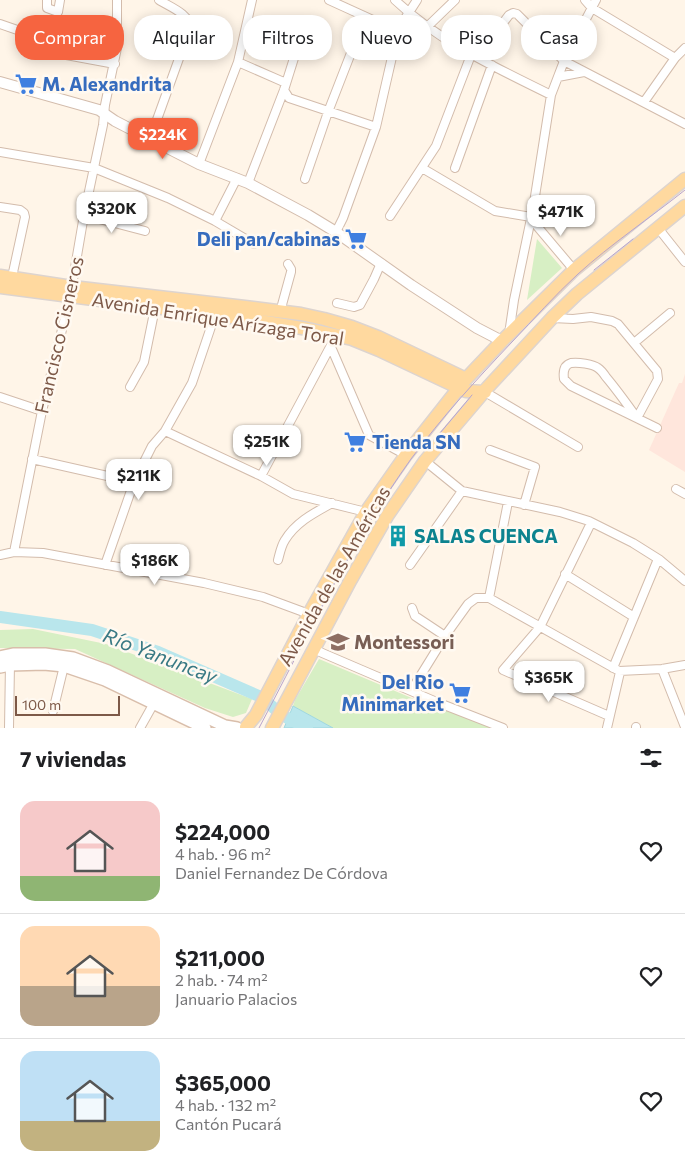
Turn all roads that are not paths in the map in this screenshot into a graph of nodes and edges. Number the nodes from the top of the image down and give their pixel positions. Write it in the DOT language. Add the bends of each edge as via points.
graph roads {
  1 [pos="47,0"];
  2 [pos="60,0"];
  3 [pos="117,0"];
  4 [pos="159,0"];
  5 [pos="252,0"];
  6 [pos="329,0"];
  7 [pos="395,0"];
  8 [pos="417,0"];
  9 [pos="455,0"];
  10 [pos="585,0"];
  11 [pos="596,0"];
  12 [pos="592,8"];
  13 [pos="409,13"];
  14 [pos="361,15"];
  15 [pos="412,15"];
  16 [pos="509,15"];
  17 [pos="431,23"];
  18 [pos="0,24"];
  19 [pos="15,29"];
  20 [pos="685,48"];
  21 [pos="675,58"];
  22 [pos="93,60"];
  23 [pos="293,60"];
  24 [pos="348,60"];
  25 [pos="392,60"];
  26 [pos="471,60"];
  27 [pos="481,60"];
  28 [pos="564,61"];
  29 [pos="238,62"];
  30 [pos="115,64"];
  31 [pos="492,65"];
  32 [pos="584,72"];
  33 [pos="558,77"];
  34 [pos="0,82"];
  35 [pos="285,86"];
  36 [pos="551,95"];
  37 [pos="644,102"];
  38 [pos="328,112"];
  39 [pos="104,114"];
  40 [pos="685,124"];
  41 [pos="376,127"];
  42 [pos="150,140"];
  43 [pos="0,152"];
  44 [pos="199,164"];
  45 [pos="94,168"];
  46 [pos="422,168"];
  47 [pos="456,168"];
  48 [pos="238,178"];
  49 [pos="305,179"];
  50 [pos="685,179"];
  51 [pos="248,183"];
  52 [pos="685,206"];
  53 [pos="0,207"];
  54 [pos="84,215"];
  55 [pos="390,216"];
  56 [pos="531,218"];
  57 [pos="215,221"];
  58 [pos="658,228"];
  59 [pos="145,231"];
  60 [pos="336,232"];
  61 [pos="254,244"];
  62 [pos="685,262"];
  63 [pos="381,263"];
  64 [pos="288,264"];
  65 [pos="574,270"];
  66 [pos="6,276"];
  67 [pos="0,287"];
  68 [pos="71,292"];
  69 [pos="337,303"];
  70 [pos="566,305"];
  71 [pos="155,308"];
  72 [pos="280,312"];
  73 [pos="670,313"];
  74 [pos="215,315"];
  75 [pos="552,318"];
  76 [pos="573,318"];
  77 [pos="506,337"];
  78 [pos="333,341"];
  79 [pos="634,343"];
  80 [pos="463,383"];
  81 [pos="130,387"];
  82 [pos="485,392"];
  83 [pos="0,397"];
  84 [pos="42,411"];
  85 [pos="637,418"];
  86 [pos="657,428"];
  87 [pos="164,431"];
  88 [pos="578,447"];
  89 [pos="490,450"];
  90 [pos="406,455"];
  91 [pos="32,459"];
  92 [pos="426,461"];
  93 [pos="262,476"];
  94 [pos="134,482"];
  95 [pos="676,489"];
  96 [pos="462,491"];
  97 [pos="685,494"];
  98 [pos="508,502"];
  99 [pos="332,503"];
  100 [pos="524,505"];
  101 [pos="366,512"];
  102 [pos="591,523"];
  103 [pos="346,548"];
  104 [pos="14,552"];
  105 [pos="0,555"];
  106 [pos="658,559"];
  107 [pos="278,560"];
  108 [pos="106,565"];
  109 [pos="410,565"];
  110 [pos="354,574"];
  111 [pos="566,574"];
  112 [pos="685,581"];
  113 [pos="489,598"];
  114 [pos="412,608"];
  115 [pos="309,614"];
  116 [pos="634,617"];
  117 [pos="540,627"];
  118 [pos="445,636"];
  119 [pos="313,649"];
  120 [pos="0,657"];
  121 [pos="7,662"];
  122 [pos="685,665"];
  123 [pos="64,666"];
  124 [pos="662,669"];
  125 [pos="617,670"];
  126 [pos="411,691"];
  127 [pos="154,703"];
  128 [pos="53,711"];
  129 [pos="610,716"];
  130 [pos="685,727"];
  131 [pos="9,728"];
  132 [pos="140,728"];
  133 [pos="205,728"];
  134 [pos="246,728"];
  135 [pos="272,728"];
  136 [pos="503,728"];
  137 [pos="607,728"];
  1 -- 2 [label="street" via="47,8 58,12"];
  3 -- 30 [label="street, Francisco Cisneros"];
  4 -- 42 [label="street" via="186,16 190,28"];
  5 -- 29 [label="street"];
  6 -- 14 [label="street"];
  7 -- 13 [label="street"];
  8 -- 13 [label="street"];
  9 -- 17 [label="street"];
  10 -- 12 [label="street"];
  11 -- 12 [label="street"];
  12 -- 21 [label="street"];
  12 -- 28 [label="street"];
  13 -- 15 [label="street"];
  16 -- 28 [label="street" via="517,14"];
  18 -- 19 [label="street"];
  20 -- 21 [label="street"];
  21 -- 37 [label="street"];
  22 -- 30 [label="street"];
  23 -- 35 [label="street"];
  24 -- 38 [label="street"];
  25 -- 41 [label="street"];
  26 -- 46 [label="street" via="442,133"];
  27 -- 31 [label="street"];
  28 -- 32 [label="street"];
  28 -- 33 [label="street"];
  29 -- 35 [label="street"];
  29 -- 44 [label="street"];
  30 -- 39 [label="street, Francisco Cisneros"];
  31 -- 36 [label="street"];
  31 -- 47 [label="street"];
  32 -- 33 [label="street"];
  32 -- 37 [label="street"];
  33 -- 36 [label="street"];
  34 -- 39 [label="street" via="89,106"];
  35 -- 38 [label="street" via="289,98"];
  35 -- 51 [label="street"];
  36 -- 56 [label="street"];
  37 -- 40 [label="street"];
  38 -- 41 [label="street"];
  38 -- 49 [label="street"];
  39 -- 42 [label="street"];
  39 -- 45 [label="street, Francisco Cisneros"];
  41 -- 60 [label="street"];
  42 -- 44 [label="street"];
  43 -- 45 [label="street"];
  44 -- 48 [label="street"];
  45 -- 54 [label="street, Francisco Cisneros"];
  45 -- 57 [label="street"];
  46 -- 55 [label="street"];
  46 -- 56 [label="street" via="495,211"];
  48 -- 51 [label="street"];
  48 -- 57 [label="street"];
  50 -- 65 [label="main road, Avenida de las Américas"];
  51 -- 60 [label="street"];
  52 -- 58 [label="main road, Avenida de las Américas"];
  53 -- 66 [label="street" via="20,210 25,217"];
  54 -- 59 [label="street"];
  54 -- 68 [label="street, Francisco Cisneros"];
  56 -- 65 [label="street"];
  56 -- 77 [label="street"];
  57 -- 61 [label="street"];
  58 -- 62 [label="street"];
  58 -- 70 [label="main road, Avenida de las Américas"];
  60 -- 63 [label="street"];
  63 -- 69 [label="street" via="360,305 354,307"];
  63 -- 77 [label="street" via="477,328"];
  64 -- 72 [label="street" via="292,272"];
  65 -- 77 [label="main road, Avenida de las Américas"];
  66 -- 68 [label="main road, Avenida Enrique Arízaga Toral"];
  67 -- 68 [label="main road, Avenida Enrique Arízaga Toral"];
  68 -- 71 [label="main road, Avenida Enrique Arízaga Toral"];
  68 -- 72 [label="main road, Avenida Enrique Arízaga Toral"];
  68 -- 84 [label="street, Francisco Cisneros"];
  70 -- 75 [label="main road, Avenida de las Américas"];
  70 -- 76 [label="street" via="568,314"];
  71 -- 74 [label="main road, Avenida Enrique Arízaga Toral"];
  71 -- 81 [label="street" via="144,362"];
  72 -- 80 [label="main road, Avenida Enrique Arízaga Toral" via="352,327"];
  73 -- 79 [label="street"];
  74 -- 78 [label="main road, Avenida Enrique Arízaga Toral" via="308,329"];
  74 -- 87 [label="street" via="192,383"];
  75 -- 76 [label="street"];
  75 -- 82 [label="main road, Avenida de las Américas"];
  76 -- 79 [label="street" via="591,317 618,324"];
  77 -- 80 [label="main road, Avenida de las Américas"];
  78 -- 80 [label="main road, Avenida Enrique Arízaga Toral" via="352,339"];
  78 -- 90 [label="street" via="369,435"];
  78 -- 93 [label="street"];
  79 -- 85 [label="street" via="658,375"];
  80 -- 82 [label="main road, Avenida Enrique Arízaga Toral" via="466,390"];
  80 -- 90 [label="main road, Avenida de las Américas"];
  82 -- 88 [label="street"];
  82 -- 92 [label="main road, Avenida de las Américas"];
  83 -- 84 [label="street"];
  84 -- 91 [label="street, Francisco Cisneros"];
  85 -- 85 [label="street" via="598,368 575,363 566,366 563,375 571,386"];
  85 -- 86 [label="street"];
  87 -- 93 [label="street"];
  87 -- 94 [label="street" via="152,446"];
  89 -- 100 [label="street" via="536,467"];
  90 -- 101 [label="main road, Avenida de las Américas"];
  91 -- 94 [label="street"];
  91 -- 104 [label="street, Francisco Cisneros"];
  92 -- 96 [label="street"];
  92 -- 110 [label="main road, Avenida de las Américas" via="387,516"];
  93 -- 99 [label="street" via="293,494"];
  94 -- 108 [label="street"];
  95 -- 97 [label="street"];
  96 -- 98 [label="street"];
  96 -- 109 [label="street"];
  98 -- 100 [label="street"];
  98 -- 113 [label="street"];
  99 -- 101 [label="street"];
  99 -- 107 [label="street" via="305,518 291,532"];
  100 -- 102 [label="street" via="560,512"];
  101 -- 103 [label="main road, Avenida de las Américas"];
  102 -- 106 [label="street" via="628,540"];
  102 -- 111 [label="street"];
  103 -- 110 [label="main road"];
  103 -- 115 [label="main road, Avenida de las Américas"];
  104 -- 105 [label="street"];
  104 -- 108 [label="street" via="43,553"];
  106 -- 112 [label="street"];
  106 -- 116 [label="street"];
  108 -- 115 [label="street" via="263,597"];
  110 -- 119 [label="main road, Avenida de las Américas"];
  111 -- 116 [label="street"];
  111 -- 117 [label="street"];
  113 -- 117 [label="street"];
  113 -- 118 [label="street" via="470,601"];
  114 -- 118 [label="street" via="415,616"];
  115 -- 134 [label="main road, Avenida de las Américas"];
  116 -- 125 [label="street"];
  117 -- 125 [label="street"];
  117 -- 129 [label="street" via="503,670"];
  118 -- 126 [label="street"];
  119 -- 126 [label="street"];
  119 -- 135 [label="main road, Avenida de las Américas"];
  120 -- 121 [label="main road"];
  121 -- 123 [label="main road"];
  121 -- 131 [label="street"];
  121 -- 134 [label="main road" via="45,654 73,658 220,723"];
  122 -- 124 [label="street"];
  123 -- 127 [label="main road"];
  123 -- 128 [label="street"];
  124 -- 125 [label="street"];
  124 -- 130 [label="street"];
  125 -- 129 [label="street"];
  126 -- 136 [label="street"];
  127 -- 132 [label="street"];
  127 -- 133 [label="main road"];
  129 -- 137 [label="street"];
}
